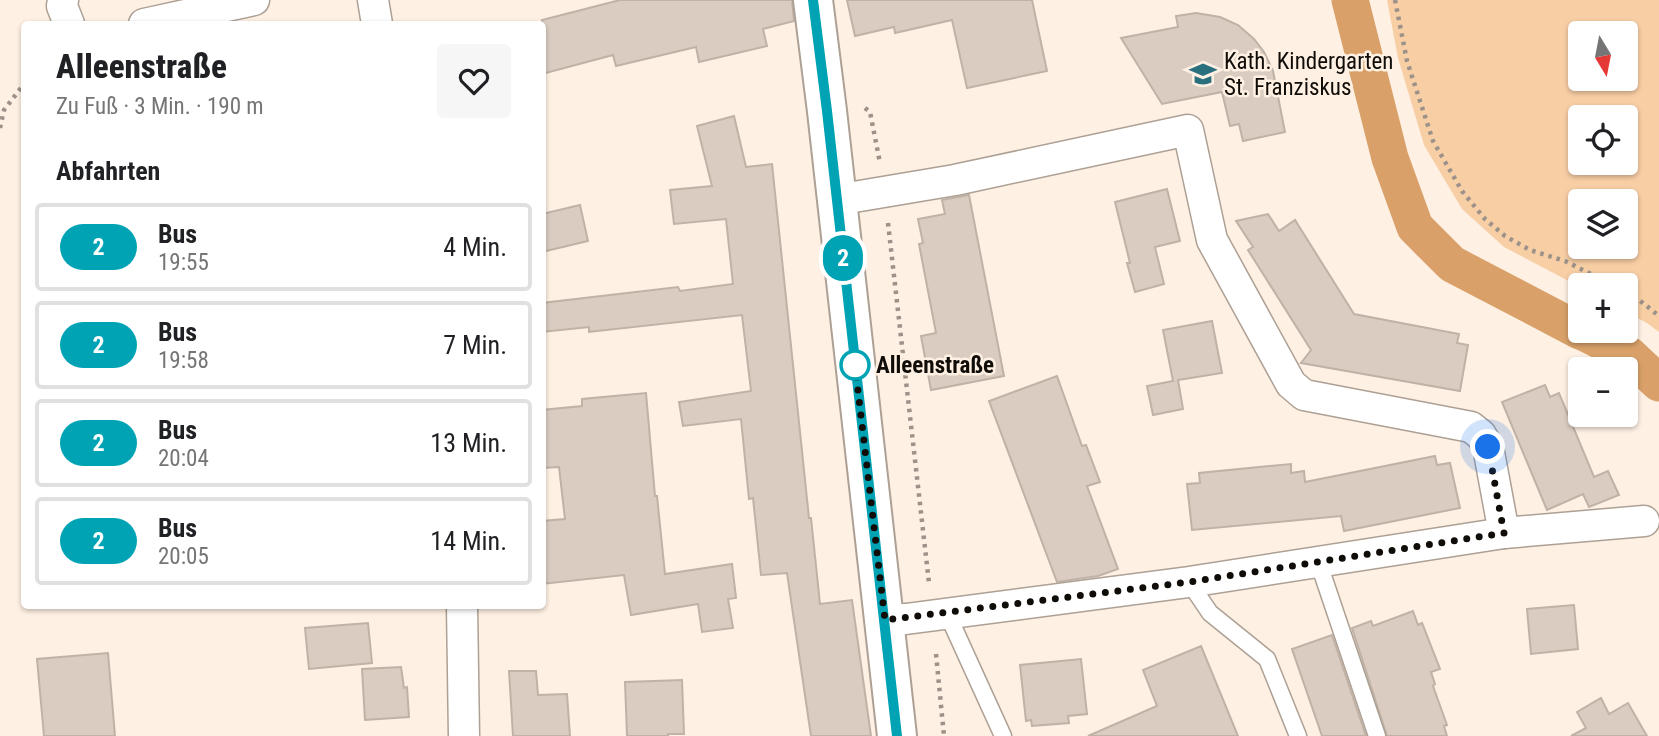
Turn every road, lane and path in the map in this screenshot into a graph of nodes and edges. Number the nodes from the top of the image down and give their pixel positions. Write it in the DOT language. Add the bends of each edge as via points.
graph roads {
  1 [pos="63,0"];
  2 [pos="254,0"];
  3 [pos="373,0"];
  4 [pos="813,0"];
  5 [pos="1395,0"];
  6 [pos="68,21"];
  7 [pos="158,21"];
  8 [pos="376,21"];
  9 [pos="21,88"];
  10 [pos="862,105"];
  11 [pos="0,128"];
  12 [pos="885,191"];
  13 [pos="836,200"];
  14 [pos="1589,273"];
  15 [pos="1638,299"];
  16 [pos="1659,316"];
  17 [pos="1644,521"];
  18 [pos="1504,533"];
  19 [pos="1318,561"];
  20 [pos="1189,582"];
  21 [pos="462,609"];
  22 [pos="940,614"];
  23 [pos="885,620"];
  24 [pos="464,736"];
  25 [pos="897,736"];
  26 [pos="944,736"];
  27 [pos="1003,736"];
  28 [pos="1298,736"];
  29 [pos="1377,736"];
  1 -- 6 [label="street"];
  2 -- 7 [label="street"];
  3 -- 8 [label="street"];
  4 -- 13 [label="street"];
  5 -- 14 [label="path" via="1407,61 1433,141 1462,191 1505,236"];
  9 -- 11 [label="path" via="4,110"];
  10 -- 12 [label="path" via="870,113"];
  12 -- 13 [label="street"];
  12 -- 18 [label="street" via="1188,130 1212,240 1291,384 1304,395 1471,427 1488,447"];
  12 -- 22 [label="path"];
  13 -- 23 [label="street"];
  15 -- 16 [label="path"];
  17 -- 18 [label="street"];
  18 -- 19 [label="street"];
  19 -- 20 [label="street"];
  19 -- 29 [label="lane"];
  20 -- 22 [label="street"];
  20 -- 28 [label="lane" via="1210,612 1267,659"];
  21 -- 24 [label="street"];
  22 -- 23 [label="street"];
  22 -- 26 [label="path"];
  22 -- 27 [label="lane"];
  23 -- 25 [label="street"];
}
